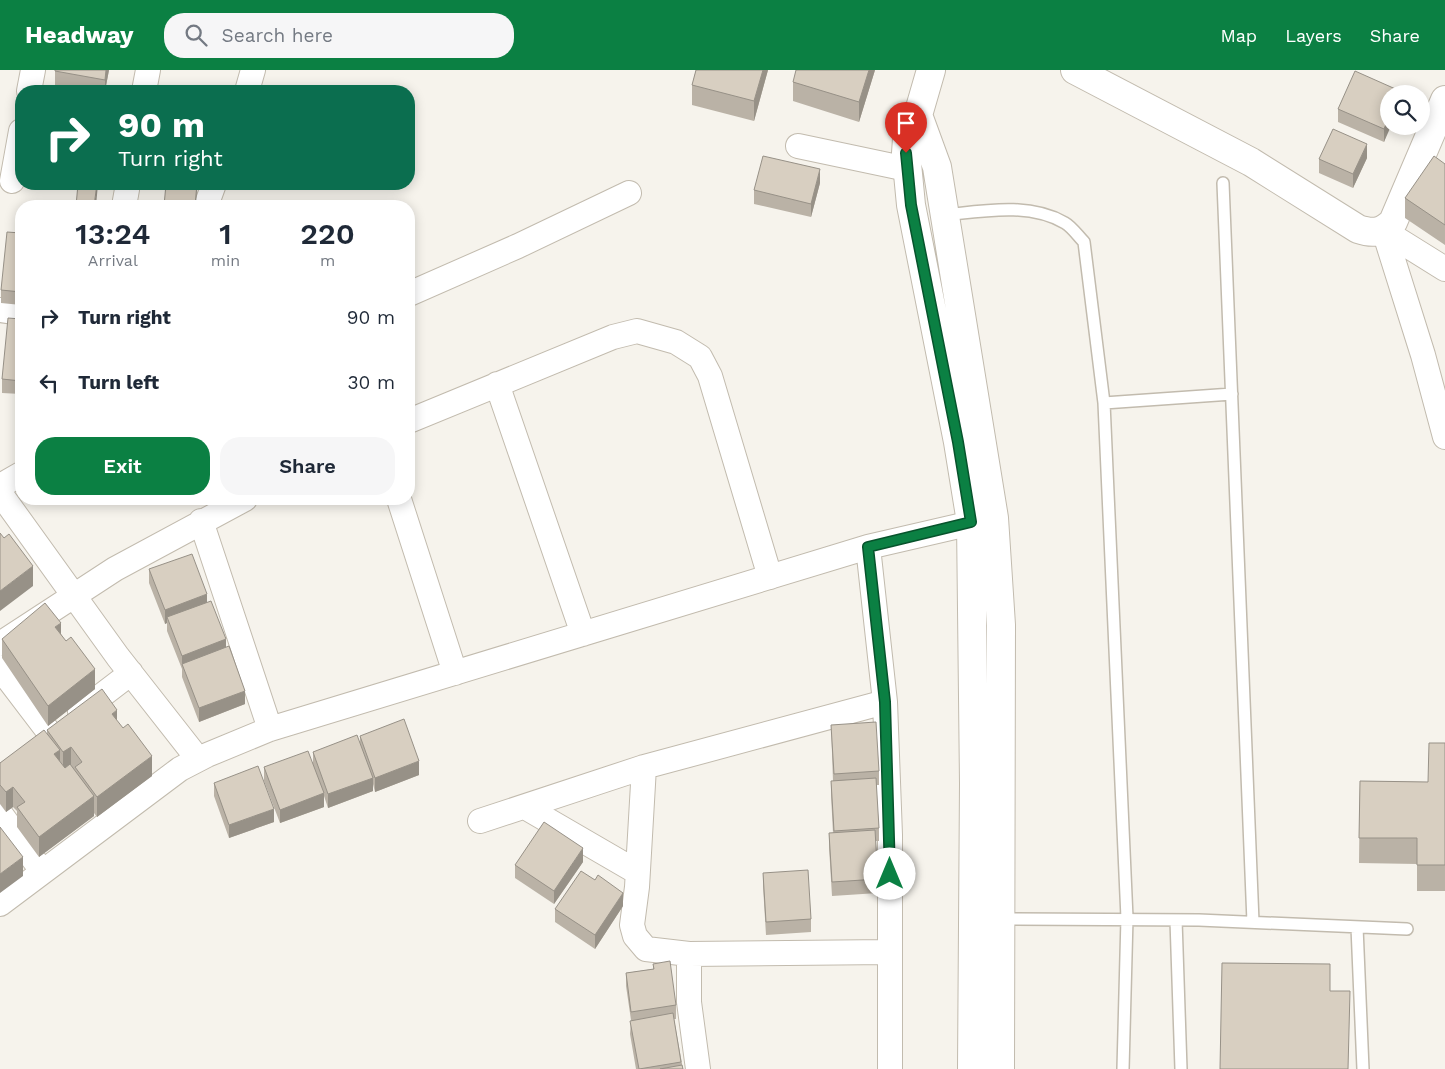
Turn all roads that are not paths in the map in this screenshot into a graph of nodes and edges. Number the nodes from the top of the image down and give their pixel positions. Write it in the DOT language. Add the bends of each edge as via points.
graph roads {
  1 [pos="33,70"];
  2 [pos="148,70"];
  3 [pos="253,70"];
  4 [pos="931,70"];
  5 [pos="1075,70"];
  6 [pos="30,85"];
  7 [pos="145,85"];
  8 [pos="249,85"];
  9 [pos="1445,100"];
  10 [pos="918,115"];
  11 [pos="798,146"];
  12 [pos="15,164"];
  13 [pos="907,169"];
  14 [pos="12,181"];
  15 [pos="1223,183"];
  16 [pos="629,193"];
  17 [pos="945,214"];
  18 [pos="1384,231"];
  19 [pos="1445,269"];
  20 [pos="415,291"];
  21 [pos="0,310"];
  22 [pos="15,312"];
  23 [pos="497,384"];
  24 [pos="1232,394"];
  25 [pos="1104,403"];
  26 [pos="415,418"];
  27 [pos="1445,437"];
  28 [pos="15,477"];
  29 [pos="0,486"];
  30 [pos="0,493"];
  31 [pos="233,505"];
  32 [pos="401,505"];
  33 [pos="982,520"];
  34 [pos="201,521"];
  35 [pos="868,547"];
  36 [pos="770,577"];
  37 [pos="73,594"];
  38 [pos="584,634"];
  39 [pos="0,644"];
  40 [pos="0,668"];
  41 [pos="131,673"];
  42 [pos="455,673"];
  43 [pos="885,702"];
  44 [pos="270,728"];
  45 [pos="198,760"];
  46 [pos="644,767"];
  47 [pos="525,806"];
  48 [pos="0,813"];
  49 [pos="480,821"];
  50 [pos="42,871"];
  51 [pos="637,872"];
  52 [pos="0,904"];
  53 [pos="1127,918"];
  54 [pos="1000,919"];
  55 [pos="1176,920"];
  56 [pos="1253,922"];
  57 [pos="1357,927"];
  58 [pos="1407,929"];
  59 [pos="889,952"];
  60 [pos="689,954"];
  61 [pos="698,1069"];
  62 [pos="890,1069"];
  63 [pos="972,1069"];
  64 [pos="1000,1069"];
  65 [pos="1123,1069"];
  66 [pos="1181,1069"];
  67 [pos="1363,1069"];
  1 -- 6 [label="street"];
  2 -- 7 [label="street"];
  3 -- 8 [label="street"];
  4 -- 10 [label="street"];
  5 -- 18 [label="street" via="1251,162 1358,229 1370,233"];
  9 -- 18 [label="street" via="1393,222"];
  10 -- 13 [label="street" via="907,139"];
  10 -- 17 [label="street" via="937,167"];
  11 -- 13 [label="street"];
  12 -- 14 [label="street"];
  13 -- 33 [label="street" via="911,205 958,442"];
  15 -- 24 [label="lane"];
  16 -- 20 [label="street"];
  17 -- 25 [label="lane" via="1006,208 1037,213 1065,223 1084,242"];
  17 -- 33 [label="street"];
  18 -- 19 [label="street"];
  18 -- 27 [label="street"];
  21 -- 22 [label="street"];
  23 -- 26 [label="street"];
  23 -- 36 [label="street" via="614,337 637,331 676,342 700,357 710,376"];
  23 -- 38 [label="street"];
  24 -- 25 [label="lane"];
  24 -- 56 [label="lane"];
  25 -- 53 [label="lane"];
  28 -- 29 [label="street"];
  30 -- 37 [label="street"];
  31 -- 34 [label="street"];
  32 -- 42 [label="street"];
  33 -- 35 [label="street"];
  33 -- 54 [label="street" via="1001,625"];
  33 -- 63 [label="street" via="974,773"];
  34 -- 37 [label="street"];
  34 -- 44 [label="street"];
  35 -- 36 [label="street"];
  35 -- 43 [label="street"];
  36 -- 38 [label="street"];
  37 -- 39 [label="street"];
  37 -- 41 [label="street"];
  38 -- 42 [label="street"];
  40 -- 41 [label="street" via="44,741"];
  41 -- 45 [label="street"];
  42 -- 44 [label="street"];
  43 -- 46 [label="street"];
  43 -- 59 [label="street" via="890,835"];
  44 -- 45 [label="street"];
  45 -- 50 [label="street" via="159,783"];
  46 -- 47 [label="street"];
  46 -- 51 [label="street"];
  47 -- 49 [label="street"];
  47 -- 51 [label="street"];
  48 -- 50 [label="street"];
  50 -- 52 [label="street"];
  51 -- 60 [label="street" via="632,925 634,936 646,949"];
  53 -- 54 [label="lane"];
  53 -- 55 [label="lane"];
  53 -- 65 [label="lane"];
  54 -- 64 [label="street"];
  55 -- 56 [label="lane"];
  55 -- 66 [label="lane"];
  56 -- 57 [label="lane"];
  57 -- 58 [label="lane"];
  57 -- 67 [label="lane"];
  59 -- 60 [label="street"];
  59 -- 62 [label="street"];
  60 -- 61 [label="street" via="689,1002"];
}
